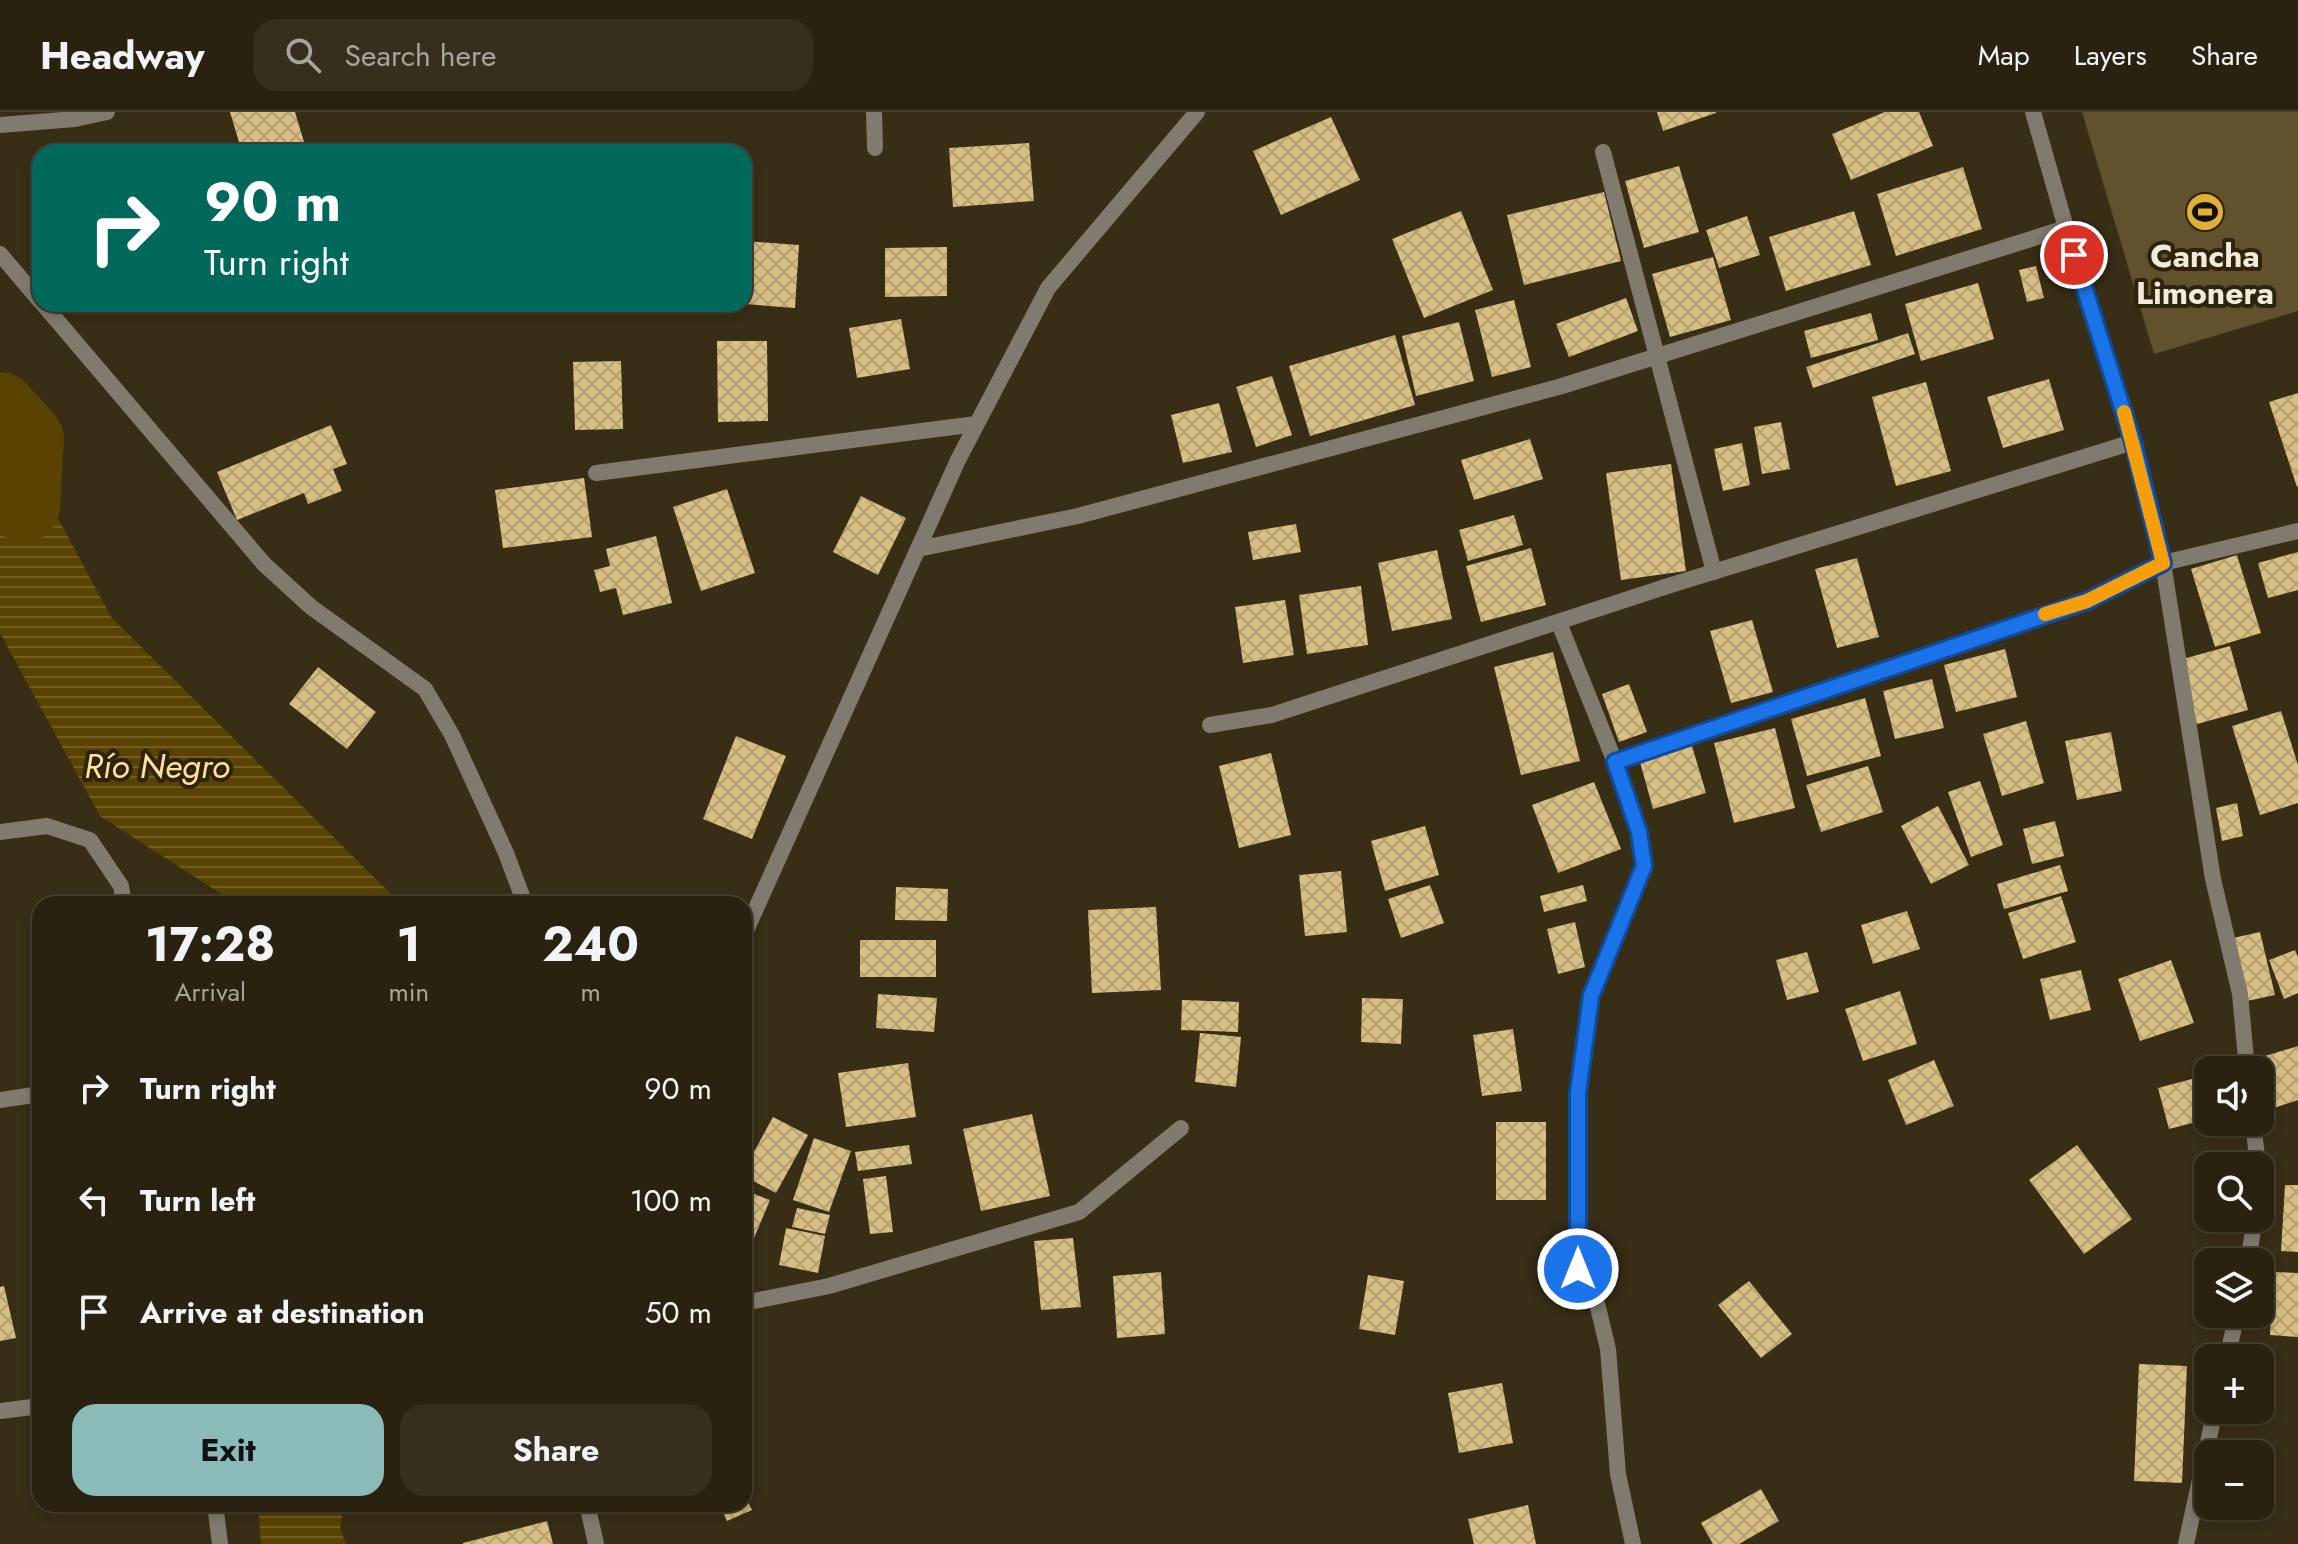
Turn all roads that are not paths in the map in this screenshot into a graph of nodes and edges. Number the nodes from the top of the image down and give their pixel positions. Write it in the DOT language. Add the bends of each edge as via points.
graph roads {
  1 [pos="107,112"];
  2 [pos="874,112"];
  3 [pos="1197,112"];
  4 [pos="2033,112"];
  5 [pos="0,125"];
  6 [pos="875,148"];
  7 [pos="1603,152"];
  8 [pos="2066,228"];
  9 [pos="0,254"];
  10 [pos="32,291"];
  11 [pos="50,312"];
  12 [pos="1657,356"];
  13 [pos="976,424"];
  14 [pos="2133,442"];
  15 [pos="596,473"];
  16 [pos="2298,531"];
  17 [pos="918,549"];
  18 [pos="2163,563"];
  19 [pos="1714,572"];
  20 [pos="1559,623"];
  21 [pos="1210,725"];
  22 [pos="1615,762"];
  23 [pos="0,832"];
  24 [pos="123,896"];
  25 [pos="522,896"];
  26 [pos="752,917"];
  27 [pos="2246,1056"];
  28 [pos="32,1095"];
  29 [pos="0,1100"];
  30 [pos="1181,1128"];
  31 [pos="752,1301"];
  32 [pos="32,1407"];
  33 [pos="0,1411"];
  34 [pos="2212,1424"];
  35 [pos="216,1512"];
  36 [pos="589,1512"];
  37 [pos="220,1544"];
  38 [pos="596,1544"];
  39 [pos="1633,1544"];
  40 [pos="2186,1544"];
  1 -- 5 [label="street"];
  2 -- 6 [label="street"];
  3 -- 13 [label="street" via="1048,288"];
  4 -- 8 [label="street"];
  7 -- 12 [label="street"];
  8 -- 12 [label="street"];
  8 -- 14 [label="street"];
  9 -- 10 [label="street"];
  11 -- 25 [label="street" via="264,564 311,607 425,689 452,735"];
  12 -- 17 [label="street" via="1078,516"];
  12 -- 19 [label="street"];
  13 -- 15 [label="street"];
  13 -- 17 [label="street"];
  14 -- 18 [label="street"];
  14 -- 19 [label="street"];
  16 -- 18 [label="street"];
  17 -- 26 [label="street"];
  18 -- 22 [label="street" via="2087,601"];
  18 -- 27 [label="street" via="2213,879 2240,994"];
  19 -- 20 [label="street"];
  20 -- 21 [label="street" via="1272,715"];
  20 -- 22 [label="street"];
  22 -- 39 [label="street" via="1639,832 1644,866 1591,996 1578,1093 1578,1269 1595,1295 1608,1349 1618,1474"];
  23 -- 24 [label="street" via="47,826 90,840"];
  28 -- 29 [label="street"];
  30 -- 31 [label="street" via="1079,1212 829,1286"];
  32 -- 33 [label="street"];
  34 -- 40 [label="street"];
  35 -- 37 [label="street"];
  36 -- 38 [label="street"];
}
